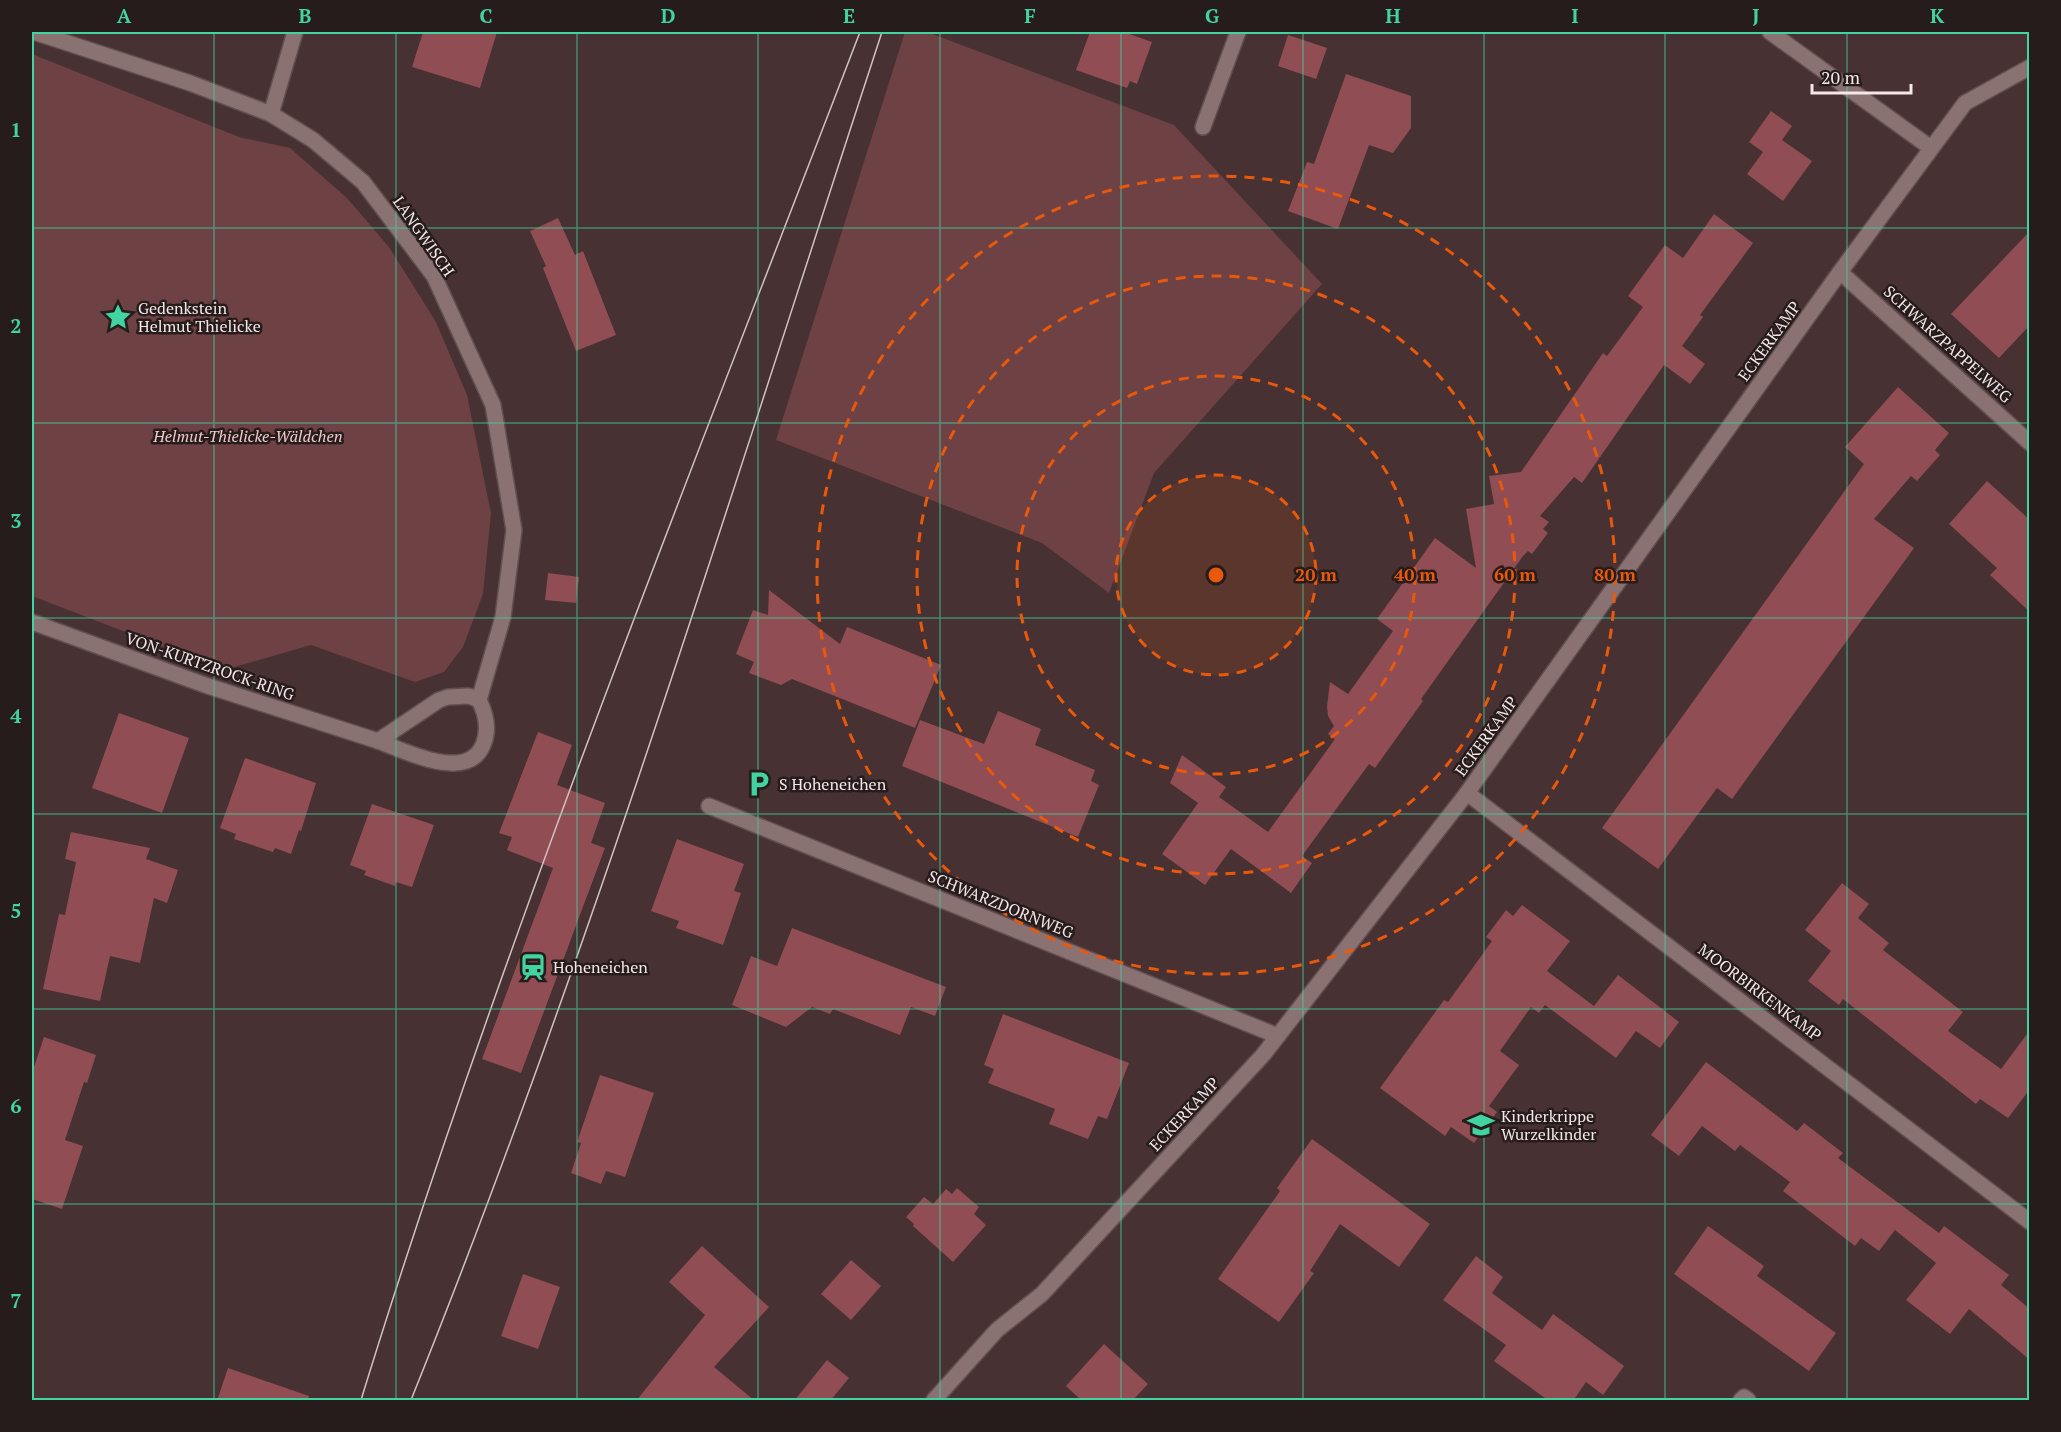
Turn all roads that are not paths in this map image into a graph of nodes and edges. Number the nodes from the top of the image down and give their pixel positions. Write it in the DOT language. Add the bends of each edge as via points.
graph roads {
  1 [pos="34,32"];
  2 [pos="295,32"];
  3 [pos="1238,32"];
  4 [pos="1770,32"];
  5 [pos="2030,67"];
  6 [pos="271,114"];
  7 [pos="1203,127"];
  8 [pos="1930,148"];
  9 [pos="1840,272"];
  10 [pos="2030,443"];
  11 [pos="32,622"];
  12 [pos="479,700"];
  13 [pos="378,741"];
  14 [pos="1467,793"];
  15 [pos="710,806"];
  16 [pos="1278,1036"];
  17 [pos="2030,1222"];
  18 [pos="934,1401"];
  1 -- 6 [label="street, LANGWISCH"];
  2 -- 6 [label="street"];
  3 -- 7 [label="street"];
  4 -- 8 [label="street"];
  5 -- 8 [label="street, ECKERKAMP" via="1965,103"];
  6 -- 12 [label="street, LANGWISCH" via="313,140 363,182 434,276 493,405 514,530 503,617"];
  8 -- 9 [label="street, ECKERKAMP"];
  9 -- 10 [label="street, SCHWARZPAPPELWEG"];
  9 -- 14 [label="street, ECKERKAMP"];
  11 -- 13 [label="street, VON-KURTZROCK-RING" via="205,685"];
  12 -- 13 [label="street" via="469,696 448,697"];
  12 -- 13 [label="street, VON-KURTZROCK-RING" via="487,732 473,758 446,764"];
  14 -- 16 [label="street, ECKERKAMP"];
  14 -- 17 [label="street, MOORBIRKENKAMP"];
  15 -- 16 [label="street, SCHWARZDORNWEG"];
  16 -- 18 [label="street, ECKERKAMP" via="1042,1294 997,1330"];
}
